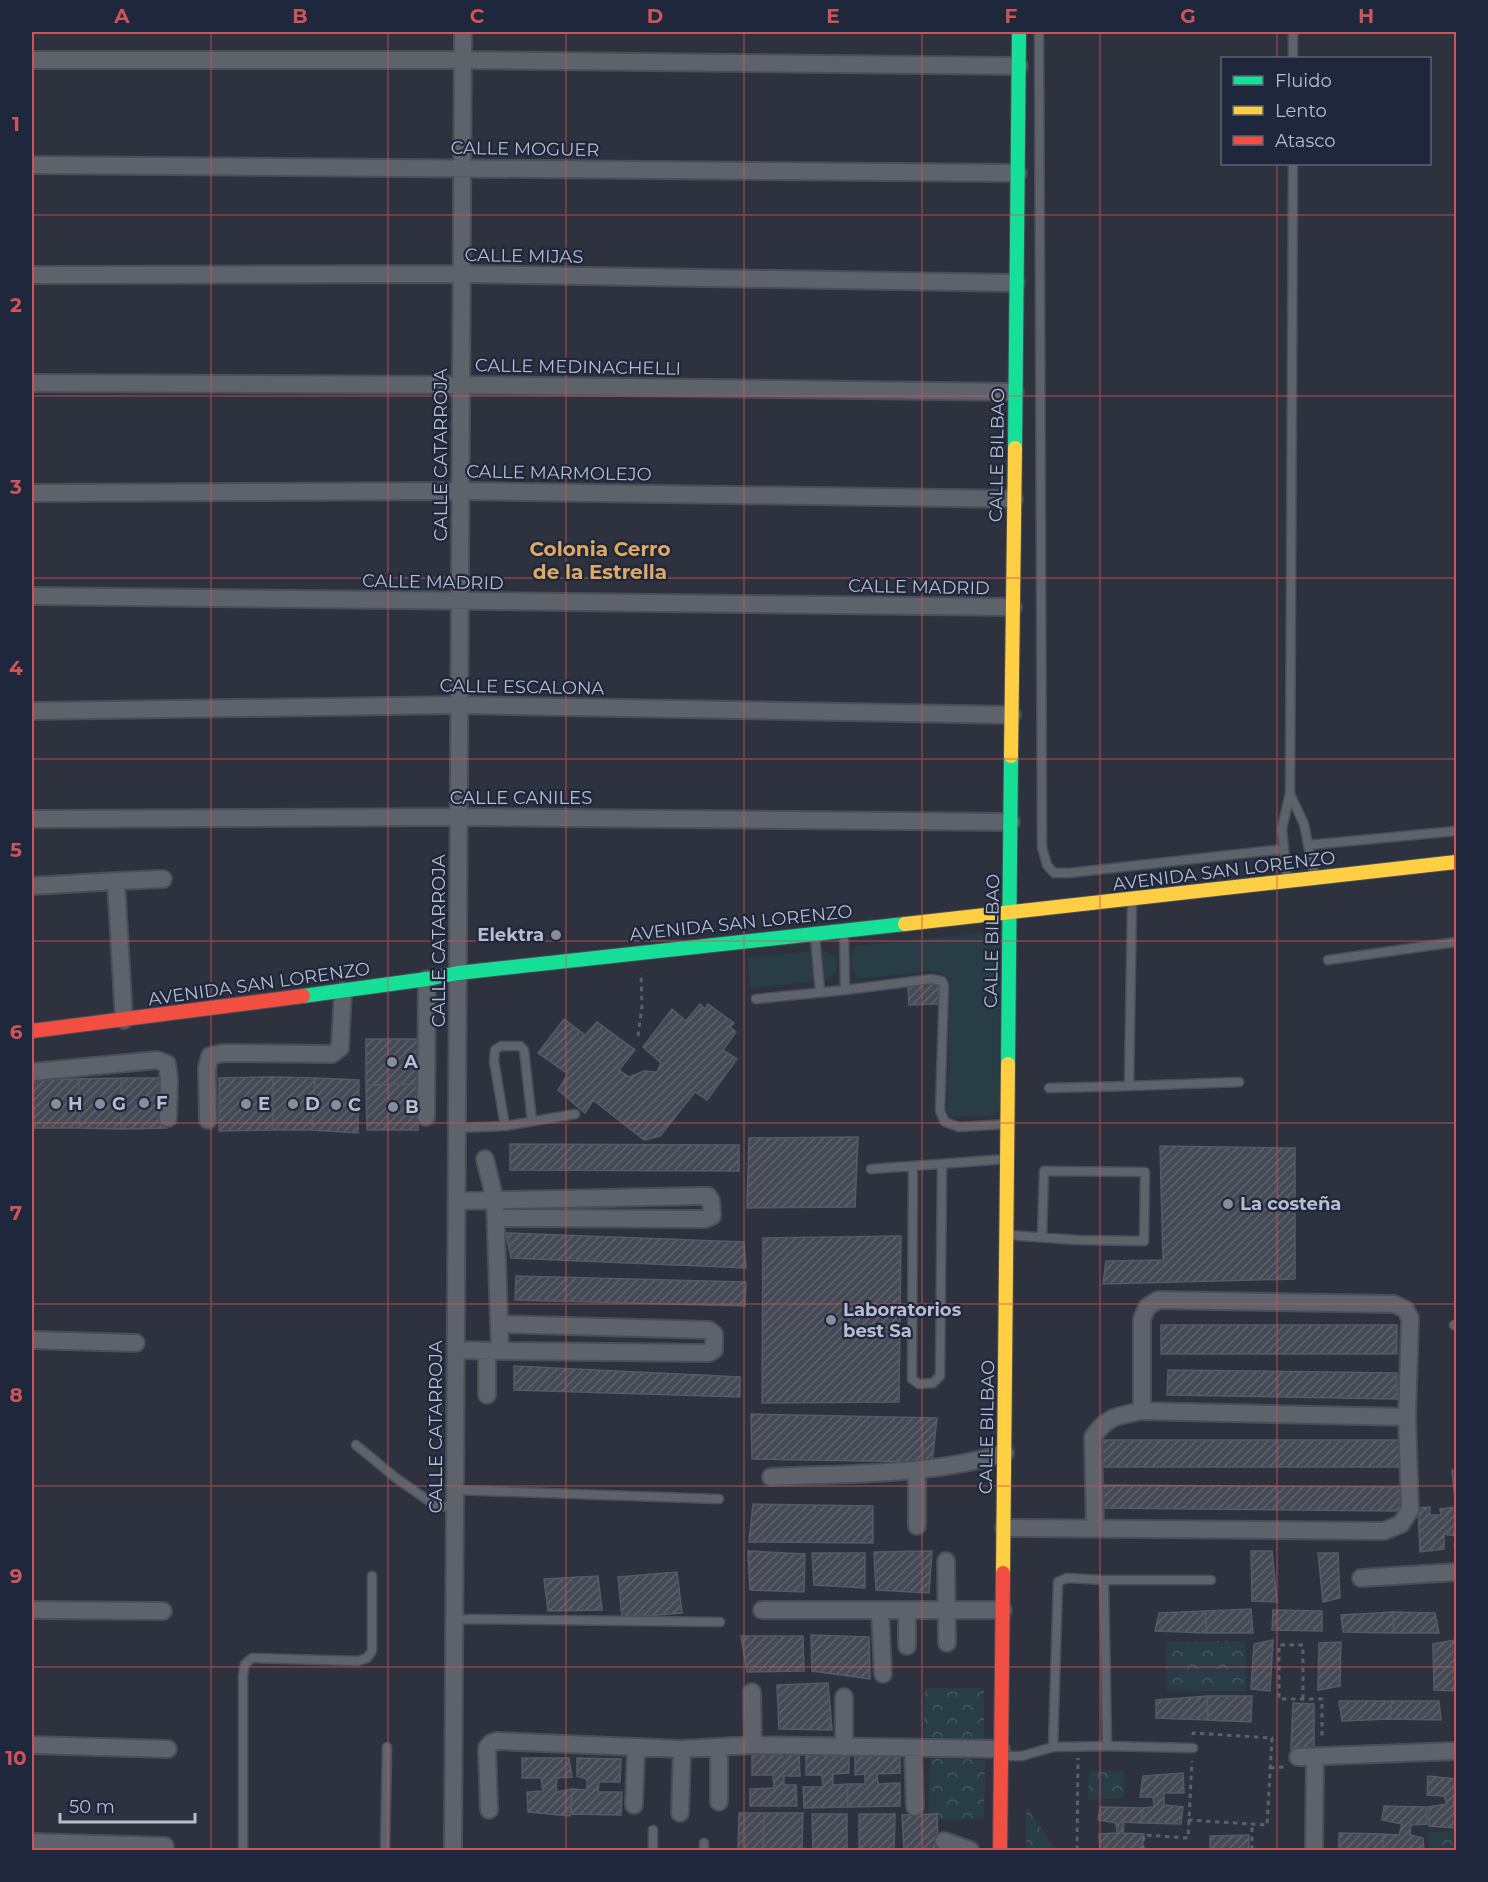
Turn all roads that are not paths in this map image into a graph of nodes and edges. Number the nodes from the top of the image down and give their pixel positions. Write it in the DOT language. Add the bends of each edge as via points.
graph roads {
  1 [pos="464,32"];
  2 [pos="1019,32"];
  3 [pos="1039,32"];
  4 [pos="1293,32"];
  5 [pos="1293,57"];
  6 [pos="32,60"];
  7 [pos="463,60"];
  8 [pos="1019,66"];
  9 [pos="32,165"];
  10 [pos="1293,165"];
  11 [pos="462,168"];
  12 [pos="1018,173"];
  13 [pos="32,274"];
  14 [pos="462,274"];
  15 [pos="1017,283"];
  16 [pos="32,383"];
  17 [pos="461,386"];
  18 [pos="1015,392"];
  19 [pos="461,491"];
  20 [pos="32,493"];
  21 [pos="1014,499"];
  22 [pos="32,596"];
  23 [pos="460,602"];
  24 [pos="1013,608"];
  25 [pos="459,705"];
  26 [pos="32,711"];
  27 [pos="1012,715"];
  28 [pos="1290,793"];
  29 [pos="459,817"];
  30 [pos="32,819"];
  31 [pos="1011,822"];
  32 [pos="1456,831"];
  33 [pos="1308,845"];
  34 [pos="1284,849"];
  35 [pos="1456,862"];
  36 [pos="164,879"];
  37 [pos="1315,879"];
  38 [pos="116,881"];
  39 [pos="1287,882"];
  40 [pos="32,886"];
  41 [pos="1132,901"];
  42 [pos="1010,912"];
  43 [pos="844,930"];
  44 [pos="815,933"];
  45 [pos="1456,942"];
  46 [pos="1328,960"];
  47 [pos="458,973"];
  48 [pos="427,979"];
  49 [pos="845,990"];
  50 [pos="343,991"];
  51 [pos="820,992"];
  52 [pos="756,999"];
  53 [pos="124,1020"];
  54 [pos="32,1031"];
  55 [pos="32,1072"];
  56 [pos="1239,1082"];
  57 [pos="1129,1086"];
  58 [pos="1049,1088"];
  59 [pos="575,1114"];
  60 [pos="426,1117"];
  61 [pos="168,1118"];
  62 [pos="208,1120"];
  63 [pos="532,1121"];
  64 [pos="1008,1124"];
  65 [pos="505,1126"];
  66 [pos="457,1128"];
  67 [pos="485,1159"];
  68 [pos="1008,1159"];
  69 [pos="942,1164"];
  70 [pos="914,1167"];
  71 [pos="871,1169"];
  72 [pos="495,1200"];
  73 [pos="457,1201"];
  74 [pos="496,1218"];
  75 [pos="1007,1234"];
  76 [pos="1042,1236"];
  77 [pos="499,1324"];
  78 [pos="32,1340"];
  79 [pos="136,1343"];
  80 [pos="456,1350"];
  81 [pos="494,1351"];
  82 [pos="488,1395"];
  83 [pos="1142,1412"];
  84 [pos="1407,1417"];
  85 [pos="356,1445"];
  86 [pos="1005,1453"];
  87 [pos="917,1470"];
  88 [pos="771,1477"];
  89 [pos="455,1498"];
  90 [pos="719,1499"];
  91 [pos="917,1526"];
  92 [pos="1004,1528"];
  93 [pos="1095,1528"];
  94 [pos="946,1561"];
  95 [pos="1456,1572"];
  96 [pos="372,1576"];
  97 [pos="1361,1578"];
  98 [pos="1104,1580"];
  99 [pos="1211,1580"];
  100 [pos="32,1610"];
  101 [pos="762,1610"];
  102 [pos="907,1610"];
  103 [pos="946,1610"];
  104 [pos="1003,1610"];
  105 [pos="163,1611"];
  106 [pos="880,1611"];
  107 [pos="454,1620"];
  108 [pos="720,1622"];
  109 [pos="947,1643"];
  110 [pos="907,1646"];
  111 [pos="883,1674"];
  112 [pos="752,1692"];
  113 [pos="844,1697"];
  114 [pos="32,1745"];
  115 [pos="753,1745"];
  116 [pos="1107,1746"];
  117 [pos="387,1747"];
  118 [pos="636,1747"];
  119 [pos="844,1747"];
  120 [pos="1053,1747"];
  121 [pos="719,1748"];
  122 [pos="913,1748"];
  123 [pos="1193,1748"];
  124 [pos="168,1749"];
  125 [pos="682,1749"];
  126 [pos="1456,1751"];
  127 [pos="1001,1752"];
  128 [pos="1318,1756"];
  129 [pos="1298,1757"];
  130 [pos="718,1802"];
  131 [pos="634,1805"];
  132 [pos="915,1808"];
  133 [pos="489,1810"];
  134 [pos="680,1813"];
  135 [pos="653,1830"];
  136 [pos="944,1841"];
  137 [pos="32,1842"];
  138 [pos="165,1846"];
  139 [pos="243,1851"];
  140 [pos="386,1851"];
  141 [pos="453,1851"];
  142 [pos="653,1851"];
  143 [pos="970,1851"];
  144 [pos="1000,1851"];
  145 [pos="1314,1851"];
  1 -- 7 [label="street, CALLE CATARROJA"];
  2 -- 8 [label="street, CALLE BILBAO"];
  3 -- 34 [label="lane" via="1042,847 1047,865 1054,873 1069,873"];
  4 -- 5 [label="lane"];
  6 -- 7 [label="street"];
  7 -- 8 [label="street"];
  7 -- 11 [label="street, CALLE CATARROJA"];
  8 -- 12 [label="street, CALLE BILBAO"];
  9 -- 11 [label="street, CALLE MOGUER"];
  10 -- 28 [label="lane"];
  11 -- 12 [label="street, CALLE MOGUER"];
  11 -- 14 [label="street, CALLE CATARROJA"];
  12 -- 15 [label="street, CALLE BILBAO"];
  13 -- 14 [label="street, CALLE MIJAS"];
  14 -- 15 [label="street, CALLE MIJAS"];
  14 -- 17 [label="street, CALLE CATARROJA"];
  15 -- 18 [label="street, CALLE BILBAO"];
  16 -- 17 [label="street, CALLE MEDINACHELLI"];
  17 -- 18 [label="street, CALLE MEDINACHELLI"];
  17 -- 19 [label="street, CALLE CATARROJA"];
  18 -- 21 [label="street, CALLE BILBAO"];
  19 -- 20 [label="street, CALLE MARMOLEJO"];
  19 -- 21 [label="street, CALLE MARMOLEJO"];
  19 -- 23 [label="street, CALLE CATARROJA"];
  21 -- 24 [label="street, CALLE BILBAO"];
  22 -- 23 [label="street, CALLE MADRID"];
  23 -- 24 [label="street, CALLE MADRID"];
  23 -- 25 [label="street, CALLE CATARROJA"];
  24 -- 27 [label="street, CALLE BILBAO"];
  25 -- 26 [label="street, CALLE ESCALONA"];
  25 -- 27 [label="street, CALLE ESCALONA"];
  25 -- 29 [label="street, CALLE CATARROJA"];
  27 -- 31 [label="street, CALLE BILBAO"];
  28 -- 33 [label="lane" via="1304,824"];
  28 -- 34 [label="lane" via="1282,828"];
  29 -- 30 [label="street, CALLE CANILES"];
  29 -- 31 [label="street, CALLE CANILES"];
  29 -- 47 [label="street, CALLE CATARROJA"];
  31 -- 42 [label="street, CALLE BILBAO"];
  32 -- 33 [label="lane"];
  33 -- 37 [label="lane"];
  34 -- 39 [label="lane"];
  35 -- 37 [label="street, AVENIDA SAN LORENZO"];
  36 -- 38 [label="street"];
  37 -- 39 [label="street, AVENIDA SAN LORENZO"];
  38 -- 40 [label="street"];
  38 -- 53 [label="street"];
  39 -- 41 [label="street, AVENIDA SAN LORENZO"];
  41 -- 42 [label="street, AVENIDA SAN LORENZO"];
  41 -- 57 [label="lane"];
  42 -- 43 [label="street, AVENIDA SAN LORENZO"];
  42 -- 64 [label="street, CALLE BILBAO"];
  43 -- 44 [label="street, AVENIDA SAN LORENZO"];
  43 -- 49 [label="lane"];
  44 -- 47 [label="street, AVENIDA SAN LORENZO"];
  44 -- 51 [label="lane"];
  45 -- 46 [label="lane"];
  47 -- 48 [label="street, AVENIDA SAN LORENZO"];
  47 -- 66 [label="street, CALLE CATARROJA"];
  48 -- 50 [label="street, AVENIDA SAN LORENZO"];
  48 -- 60 [label="street"];
  49 -- 51 [label="lane"];
  49 -- 64 [label="lane" via="931,979 942,981 945,991 940,1111 945,1122 959,1127"];
  50 -- 53 [label="street, AVENIDA SAN LORENZO"];
  50 -- 62 [label="street" via="340,1048 332,1054 210,1056"];
  51 -- 52 [label="lane"];
  53 -- 54 [label="street, AVENIDA SAN LORENZO"];
  55 -- 61 [label="street" via="157,1060 167,1065"];
  56 -- 57 [label="lane"];
  57 -- 58 [label="lane"];
  59 -- 63 [label="lane"];
  63 -- 65 [label="lane"];
  63 -- 65 [label="lane" via="524,1050 519,1046 501,1046 495,1050 494,1061"];
  64 -- 68 [label="street, CALLE BILBAO"];
  65 -- 66 [label="lane"];
  66 -- 73 [label="street, CALLE CATARROJA"];
  67 -- 72 [label="street"];
  68 -- 69 [label="lane"];
  68 -- 75 [label="street, CALLE BILBAO"];
  69 -- 70 [label="lane"];
  69 -- 70 [label="lane" via="940,1376 933,1383 919,1384 912,1379"];
  70 -- 71 [label="lane"];
  72 -- 73 [label="street"];
  72 -- 74 [label="street"];
  72 -- 74 [label="street" via="708,1196 712,1216"];
  73 -- 80 [label="street, CALLE CATARROJA"];
  74 -- 77 [label="street"];
  75 -- 76 [label="lane"];
  75 -- 86 [label="street, CALLE BILBAO"];
  76 -- 76 [label="lane" via="1144,1241 1145,1172 1044,1171"];
  77 -- 81 [label="street"];
  77 -- 81 [label="street" via="710,1330 714,1334 714,1350"];
  78 -- 79 [label="street"];
  80 -- 81 [label="street"];
  80 -- 89 [label="street, CALLE CATARROJA"];
  81 -- 82 [label="street"];
  83 -- 84 [label="street"];
  83 -- 84 [label="street" via="1142,1319 1147,1307 1158,1300 1394,1304 1405,1309 1410,1318"];
  83 -- 93 [label="street" via="1115,1416 1101,1424 1093,1437"];
  84 -- 93 [label="street" via="1410,1510 1401,1524 1384,1531"];
  85 -- 89 [label="lane" via="436,1506"];
  86 -- 87 [label="street"];
  86 -- 92 [label="street, CALLE BILBAO"];
  87 -- 88 [label="street"];
  87 -- 91 [label="street"];
  89 -- 90 [label="lane"];
  89 -- 107 [label="street, CALLE CATARROJA"];
  92 -- 93 [label="street"];
  92 -- 104 [label="street, CALLE BILBAO"];
  94 -- 103 [label="street"];
  95 -- 97 [label="street"];
  96 -- 139 [label="lane" via="372,1651 367,1658 252,1658 245,1664"];
  98 -- 99 [label="lane"];
  98 -- 116 [label="lane"];
  98 -- 120 [label="lane" via="1067,1578 1058,1582"];
  100 -- 105 [label="street"];
  101 -- 106 [label="street"];
  102 -- 103 [label="street"];
  102 -- 106 [label="street"];
  102 -- 110 [label="street"];
  103 -- 104 [label="street"];
  103 -- 109 [label="street"];
  104 -- 127 [label="street, CALLE BILBAO"];
  106 -- 111 [label="street"];
  107 -- 108 [label="lane"];
  107 -- 141 [label="street, CALLE CATARROJA"];
  112 -- 115 [label="street"];
  113 -- 119 [label="street"];
  114 -- 124 [label="street"];
  115 -- 119 [label="street"];
  115 -- 121 [label="street"];
  116 -- 120 [label="lane"];
  116 -- 123 [label="lane"];
  117 -- 140 [label="lane"];
  118 -- 125 [label="street"];
  118 -- 131 [label="street"];
  118 -- 133 [label="street" via="491,1743 487,1748"];
  119 -- 122 [label="street"];
  120 -- 127 [label="lane" via="1022,1756"];
  121 -- 125 [label="street"];
  121 -- 130 [label="street"];
  122 -- 127 [label="street"];
  122 -- 132 [label="street"];
  125 -- 134 [label="street"];
  126 -- 128 [label="street"];
  127 -- 144 [label="street, CALLE BILBAO"];
  128 -- 129 [label="street"];
  128 -- 145 [label="street"];
  135 -- 142 [label="lane"];
  136 -- 143 [label="street"];
  137 -- 138 [label="street"];
}
